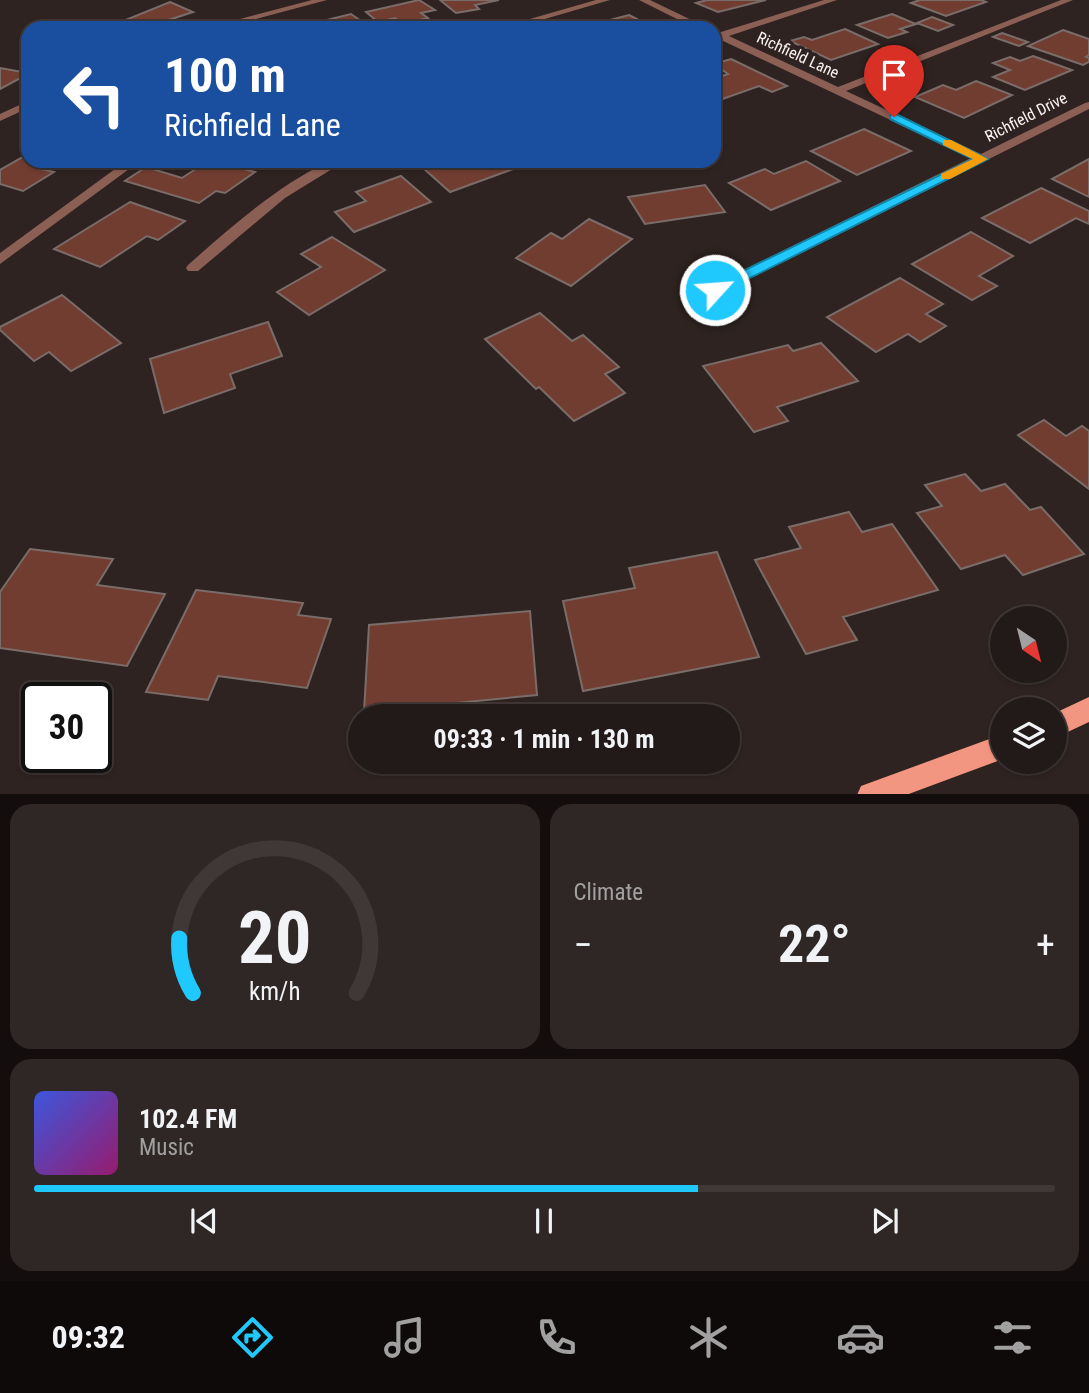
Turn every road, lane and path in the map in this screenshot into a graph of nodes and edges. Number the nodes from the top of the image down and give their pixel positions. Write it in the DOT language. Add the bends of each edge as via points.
graph roads {
  1 [pos="323,0"];
  2 [pos="606,0"];
  3 [pos="643,0"];
  4 [pos="833,0"];
  5 [pos="1069,0"];
  6 [pos="239,21"];
  7 [pos="529,21"];
  8 [pos="688,21"];
  9 [pos="721,34"];
  10 [pos="721,37"];
  11 [pos="837,90"];
  12 [pos="1089,104"];
  13 [pos="21,108"];
  14 [pos="0,118"];
  15 [pos="982,159"];
  16 [pos="125,168"];
  17 [pos="324,168"];
  18 [pos="0,260"];
  19 [pos="193,268"];
  20 [pos="715,290"];
  21 [pos="1089,709"];
  22 [pos="1067,720"];
  23 [pos="990,751"];
  24 [pos="870,794"];
  1 -- 6 [label="street"];
  2 -- 7 [label="street"];
  3 -- 8 [label="street"];
  4 -- 9 [label="street"];
  5 -- 11 [label="street"];
  10 -- 11 [label="street, Richfield Lane"];
  11 -- 15 [label="street, Richfield Lane"];
  12 -- 15 [label="street, Richfield Drive"];
  13 -- 14 [label="street"];
  15 -- 20 [label="street, Richfield Drive"];
  16 -- 18 [label="street"];
  17 -- 19 [label="street" via="268,201"];
  21 -- 22 [label="main road"];
  23 -- 24 [label="main road"];
}
